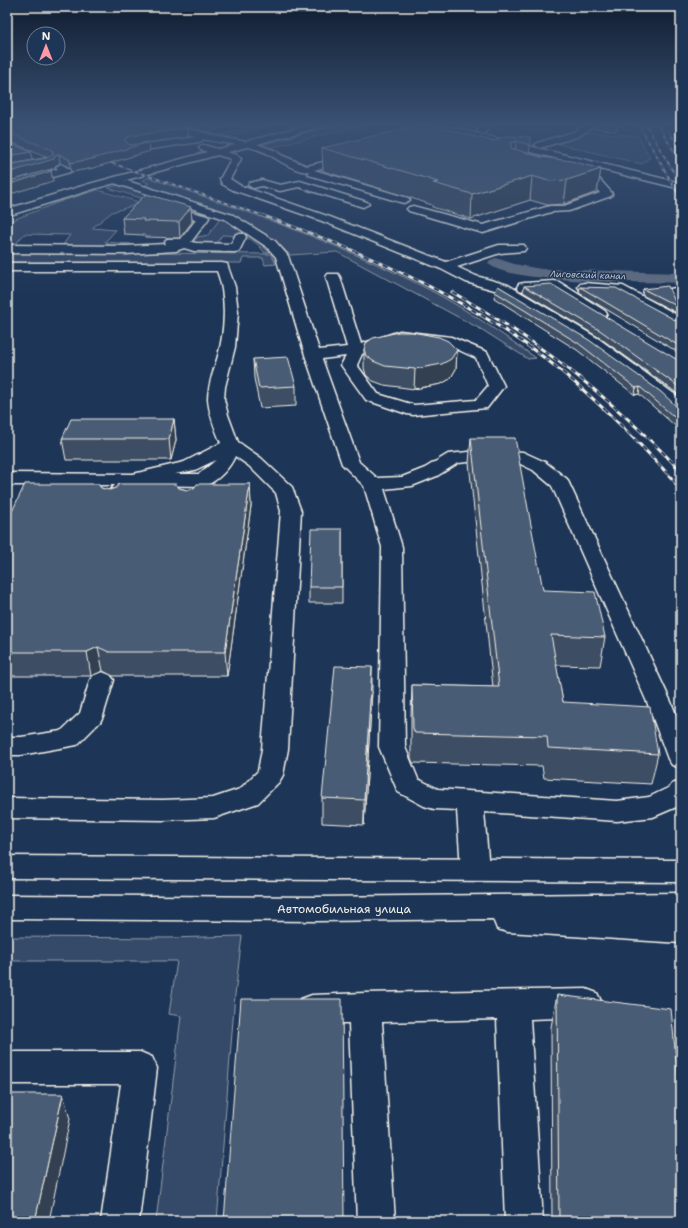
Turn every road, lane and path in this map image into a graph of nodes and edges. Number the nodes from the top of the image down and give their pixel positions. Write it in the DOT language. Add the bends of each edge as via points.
graph roads {
  1 [pos="31,180"];
  2 [pos="87,180"];
  3 [pos="114,180"];
  4 [pos="115,180"];
  5 [pos="225,180"];
  6 [pos="316,180"];
  7 [pos="339,180"];
  8 [pos="595,180"];
  9 [pos="658,180"];
  10 [pos="93,186"];
  11 [pos="681,186"];
  12 [pos="7,187"];
  13 [pos="237,188"];
  14 [pos="280,188"];
  15 [pos="112,191"];
  16 [pos="135,198"];
  17 [pos="321,202"];
  18 [pos="379,204"];
  19 [pos="7,206"];
  20 [pos="355,210"];
  21 [pos="412,210"];
  22 [pos="7,213"];
  23 [pos="326,219"];
  24 [pos="240,237"];
  25 [pos="114,239"];
  26 [pos="184,243"];
  27 [pos="520,248"];
  28 [pos="7,249"];
  29 [pos="446,266"];
  30 [pos="7,267"];
  31 [pos="333,277"];
  32 [pos="554,286"];
  33 [pos="503,288"];
  34 [pos="675,292"];
  35 [pos="681,307"];
  36 [pos="614,322"];
  37 [pos="681,323"];
  38 [pos="356,351"];
  39 [pos="313,356"];
  40 [pos="681,408"];
  41 [pos="231,445"];
  42 [pos="7,479"];
  43 [pos="133,480"];
  44 [pos="204,480"];
  45 [pos="373,484"];
  46 [pos="190,497"];
  47 [pos="112,504"];
  48 [pos="102,680"];
  49 [pos="7,746"];
  50 [pos="681,759"];
  51 [pos="681,791"];
  52 [pos="470,802"];
  53 [pos="7,808"];
  54 [pos="7,867"];
  55 [pos="475,869"];
  56 [pos="681,871"];
  57 [pos="681,905"];
  58 [pos="7,907"];
  59 [pos="317,909"];
  60 [pos="681,930"];
  61 [pos="593,1003"];
  62 [pos="513,1004"];
  63 [pos="365,1007"];
  64 [pos="283,1009"];
  65 [pos="7,1068"];
  66 [pos="120,1221"];
  67 [pos="376,1221"];
  68 [pos="524,1221"];
  1 -- 12 [label="main road"];
  2 -- 19 [label="main road"];
  3 -- 10 [label="main road"];
  4 -- 39 [label="main road" via="229,217 271,244 282,256"];
  5 -- 13 [label="main road"];
  6 -- 18 [label="main road"];
  7 -- 18 [label="main road" via="404,200"];
  8 -- 21 [label="main road" via="607,194 565,209 550,209 483,229"];
  9 -- 11 [label="main road"];
  10 -- 15 [label="main road"];
  10 -- 22 [label="main road"];
  13 -- 14 [label="main road" via="262,183"];
  13 -- 23 [label="main road"];
  14 -- 17 [label="main road"];
  14 -- 20 [label="main road" via="300,184"];
  16 -- 26 [label="main road" via="203,218"];
  18 -- 20 [label="main road"];
  20 -- 23 [label="main road"];
  23 -- 29 [label="main road"];
  24 -- 26 [label="main road" via="235,248 194,247"];
  25 -- 26 [label="main road"];
  26 -- 28 [label="main road" via="176,247 126,250"];
  27 -- 29 [label="main road" via="499,249"];
  29 -- 33 [label="main road" via="471,280"];
  30 -- 41 [label="main road" via="222,267 227,277 231,304 217,405"];
  31 -- 38 [label="main road"];
  32 -- 33 [label="main road"];
  32 -- 36 [label="main road"];
  32 -- 37 [label="main road" via="618,288"];
  33 -- 40 [label="main road" via="594,342"];
  34 -- 35 [label="main road"];
  38 -- 38 [label="main road" via="349,365 372,397 413,410 481,405 496,386 482,355 451,341 400,335"];
  38 -- 39 [label="main road"];
  39 -- 45 [label="main road" via="351,464"];
  41 -- 43 [label="main road" via="189,466"];
  41 -- 44 [label="main road" via="223,463"];
  41 -- 53 [label="main road" via="255,462 285,491 291,510 275,749 270,776 249,796 214,808"];
  42 -- 43 [label="main road"];
  43 -- 44 [label="main road"];
  43 -- 47 [label="main road" via="117,493"];
  44 -- 46 [label="main road" via="192,490"];
  45 -- 50 [label="main road" via="405,482 431,472 454,458 489,455 517,456 539,466 560,483 659,702"];
  45 -- 52 [label="main road" via="392,547 392,747 407,785 434,799"];
  48 -- 49 [label="main road" via="91,716 68,739"];
  51 -- 52 [label="main road" via="680,794 654,807 617,811"];
  52 -- 55 [label="main road"];
  54 -- 55 [label="main road"];
  55 -- 56 [label="main road"];
  57 -- 59 [label="main road, Автомобильная улица"];
  58 -- 59 [label="main road, Автомобильная улица"];
  59 -- 60 [label="main road"];
  61 -- 62 [label="main road"];
  62 -- 63 [label="main road"];
  62 -- 68 [label="main road"];
  63 -- 64 [label="main road"];
  63 -- 67 [label="main road"];
  65 -- 66 [label="main road" via="140,1068"];
}
